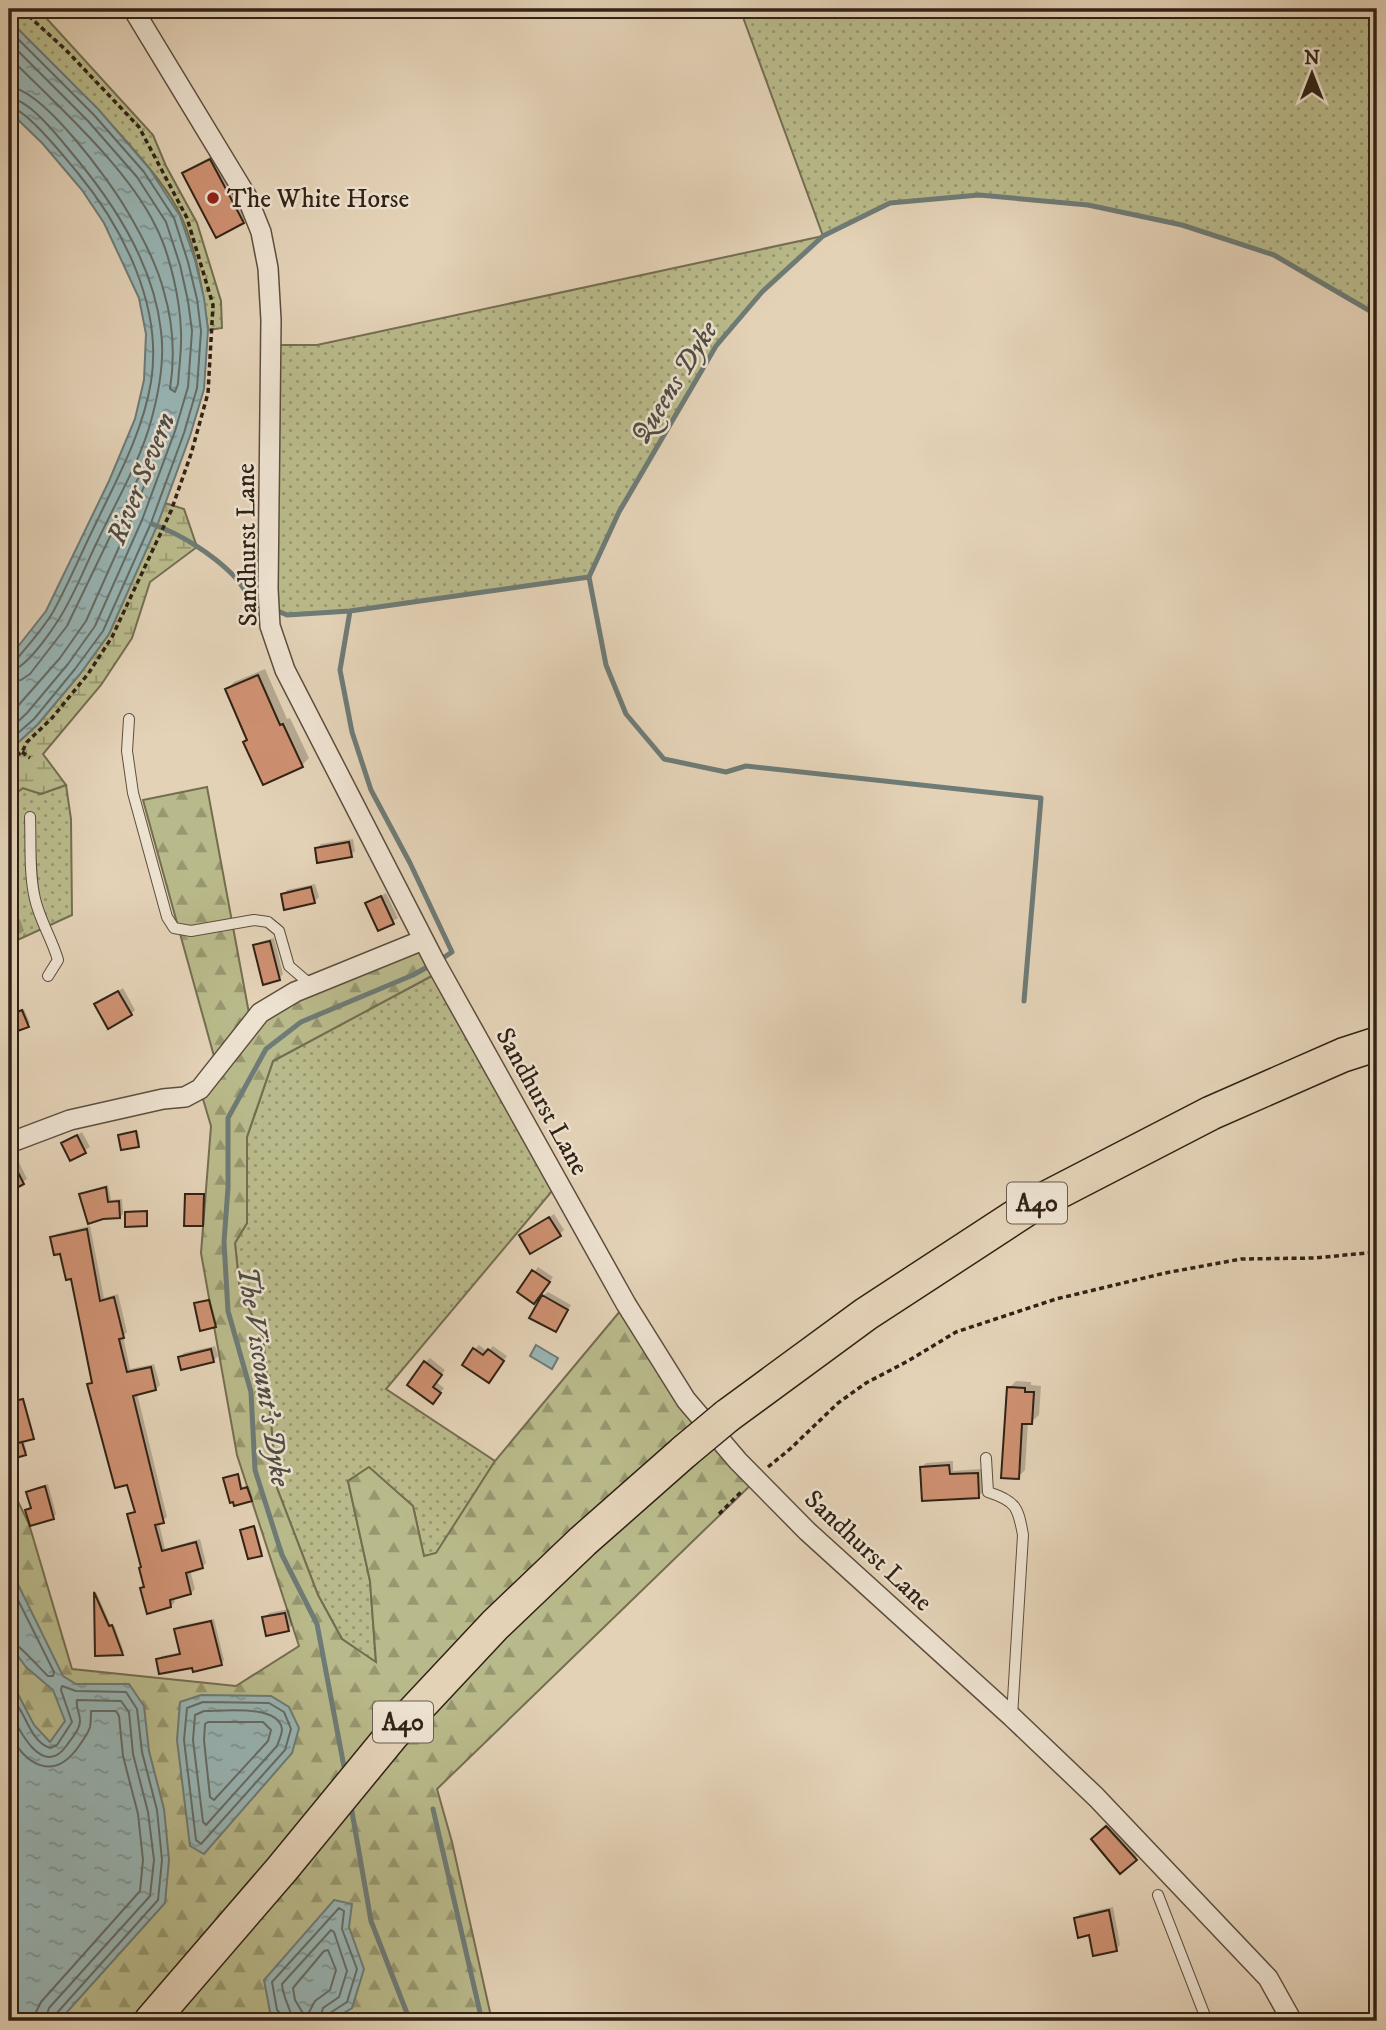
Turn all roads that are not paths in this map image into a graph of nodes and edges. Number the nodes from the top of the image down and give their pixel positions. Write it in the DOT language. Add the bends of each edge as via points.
graph roads {
  1 [pos="133,9"];
  2 [pos="129,719"];
  3 [pos="30,817"];
  4 [pos="423,940"];
  5 [pos="48,976"];
  6 [pos="311,985"];
  7 [pos="1377,1044"];
  8 [pos="9,1143"];
  9 [pos="986,1458"];
  10 [pos="1012,1717"];
  11 [pos="1158,1895"];
  12 [pos="150,2021"];
  13 [pos="1207,2021"];
  14 [pos="1292,2021"];
  1 -- 4 [label="street, Sandhurst Lane" via="247,197 261,232 271,320 270,626 285,670"];
  2 -- 6 [label="lane" via="127,751 133,793 167,917 174,928 191,931 254,920 268,922 279,931 289,966"];
  3 -- 5 [label="lane" via="34,896 58,960"];
  4 -- 6 [label="street"];
  4 -- 10 [label="street, Sandhurst Lane" via="572,1208 686,1400 807,1531"];
  6 -- 8 [label="street" via="260,1013 193,1093 70,1119"];
  7 -- 12 [label="highway, A40, bridge" via="1211,1112 1033,1205 866,1314 727,1416 583,1541 495,1625 410,1715"];
  9 -- 10 [label="lane" via="988,1492 1004,1497 1019,1511 1023,1535"];
  10 -- 14 [label="street, Sandhurst Lane" via="1096,1797 1268,1978"];
  11 -- 13 [label="lane"];
}
